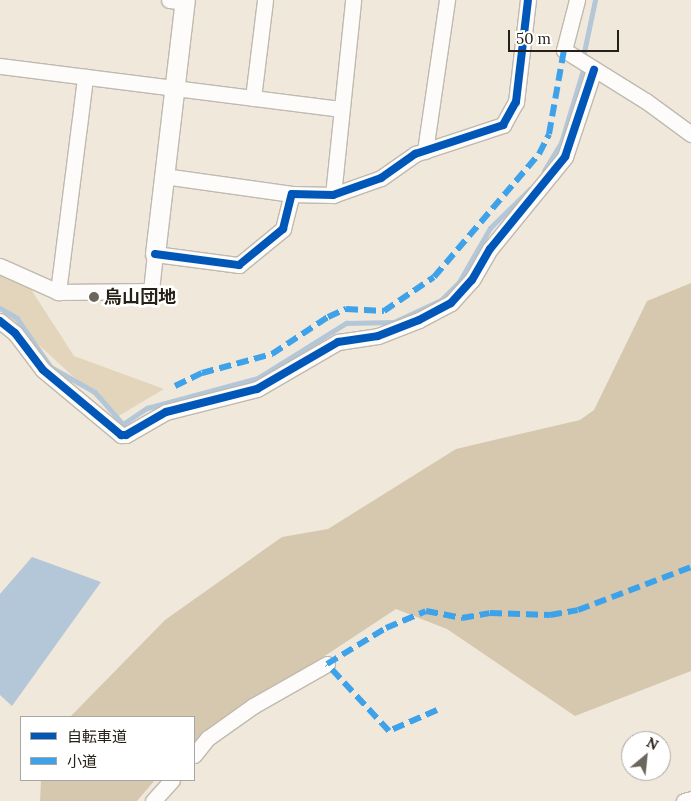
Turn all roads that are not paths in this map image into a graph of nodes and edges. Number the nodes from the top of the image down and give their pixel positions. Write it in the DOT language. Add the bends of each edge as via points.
graph roads {
  1 [pos="265,0"];
  2 [pos="353,0"];
  3 [pos="447,0"];
  4 [pos="528,0"];
  5 [pos="576,0"];
  6 [pos="180,1"];
  7 [pos="0,66"];
  8 [pos="594,70"];
  9 [pos="84,77"];
  10 [pos="174,88"];
  11 [pos="254,98"];
  12 [pos="340,109"];
  13 [pos="691,134"];
  14 [pos="425,152"];
  15 [pos="164,176"];
  16 [pos="292,194"];
  17 [pos="333,195"];
  18 [pos="155,254"];
  19 [pos="0,266"];
  20 [pos="58,292"];
  21 [pos="0,321"];
  22 [pos="327,664"];
  23 [pos="195,754"];
  24 [pos="171,781"];
  25 [pos="691,799"];
  26 [pos="153,801"];
  27 [pos="684,801"];
  1 -- 11 [label="street"];
  2 -- 12 [label="street"];
  3 -- 14 [label="street"];
  4 -- 14 [label="street" via="516,102 503,126"];
  5 -- 8 [label="street" via="564,50"];
  6 -- 10 [label="street"];
  7 -- 9 [label="street"];
  8 -- 13 [label="street" via="646,101"];
  8 -- 21 [label="street" via="565,157 451,303 378,336 338,342 257,389 166,412 121,435 43,370 15,333"];
  9 -- 10 [label="street"];
  9 -- 20 [label="street"];
  10 -- 11 [label="street"];
  10 -- 15 [label="street"];
  11 -- 12 [label="street"];
  12 -- 17 [label="street"];
  14 -- 17 [label="street" via="415,154 381,178"];
  15 -- 16 [label="street"];
  15 -- 18 [label="street"];
  16 -- 17 [label="street"];
  16 -- 18 [label="street" via="283,228 239,265"];
  18 -- 20 [label="street" via="151,291"];
  19 -- 20 [label="street"];
  22 -- 23 [label="street" via="253,706 208,738"];
  24 -- 26 [label="street"];
  25 -- 27 [label="street"];
}
